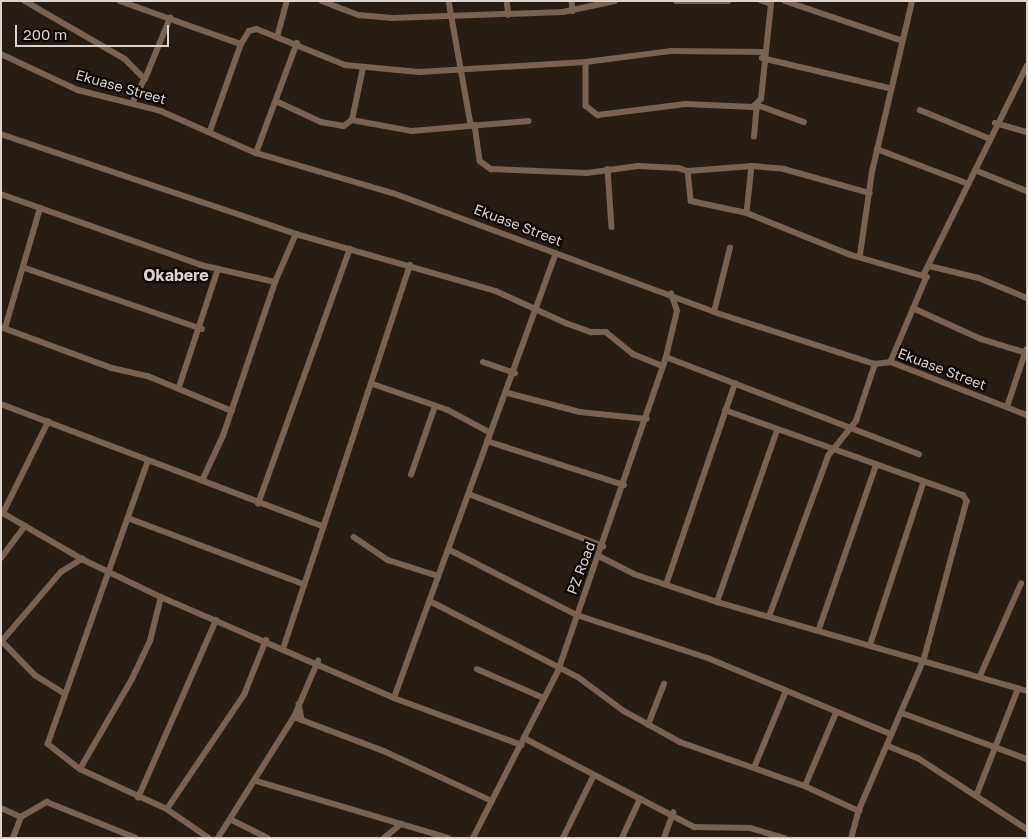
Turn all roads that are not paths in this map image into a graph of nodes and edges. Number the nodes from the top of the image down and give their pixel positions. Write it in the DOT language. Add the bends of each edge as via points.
graph roads {
  1 [pos="25,1"];
  2 [pos="120,1"];
  3 [pos="287,1"];
  4 [pos="322,1"];
  5 [pos="449,1"];
  6 [pos="507,1"];
  7 [pos="572,1"];
  8 [pos="615,1"];
  9 [pos="676,1"];
  10 [pos="728,1"];
  11 [pos="761,1"];
  12 [pos="785,1"];
  13 [pos="912,1"];
  14 [pos="772,2"];
  15 [pos="573,11"];
  16 [pos="509,15"];
  17 [pos="453,16"];
  18 [pos="170,18"];
  19 [pos="278,34"];
  20 [pos="900,40"];
  21 [pos="298,43"];
  22 [pos="241,44"];
  23 [pos="1,54"];
  24 [pos="762,55"];
  25 [pos="586,62"];
  26 [pos="1027,66"];
  27 [pos="363,68"];
  28 [pos="464,71"];
  29 [pos="145,79"];
  30 [pos="889,88"];
  31 [pos="134,101"];
  32 [pos="276,101"];
  33 [pos="757,105"];
  34 [pos="920,110"];
  35 [pos="352,120"];
  36 [pos="529,121"];
  37 [pos="804,122"];
  38 [pos="996,123"];
  39 [pos="473,125"];
  40 [pos="210,131"];
  41 [pos="1027,132"];
  42 [pos="1,134"];
  43 [pos="754,137"];
  44 [pos="988,138"];
  45 [pos="876,149"];
  46 [pos="256,153"];
  47 [pos="752,166"];
  48 [pos="608,169"];
  49 [pos="975,170"];
  50 [pos="688,171"];
  51 [pos="966,183"];
  52 [pos="1027,191"];
  53 [pos="870,193"];
  54 [pos="1,194"];
  55 [pos="40,208"];
  56 [pos="747,213"];
  57 [pos="612,227"];
  58 [pos="296,234"];
  59 [pos="730,248"];
  60 [pos="350,249"];
  61 [pos="556,254"];
  62 [pos="860,255"];
  63 [pos="410,265"];
  64 [pos="929,266"];
  65 [pos="25,268"];
  66 [pos="218,269"];
  67 [pos="923,276"];
  68 [pos="275,282"];
  69 [pos="671,294"];
  70 [pos="1027,298"];
  71 [pos="913,308"];
  72 [pos="535,310"];
  73 [pos="714,312"];
  74 [pos="3,327"];
  75 [pos="202,329"];
  76 [pos="1026,351"];
  77 [pos="666,357"];
  78 [pos="483,362"];
  79 [pos="890,362"];
  80 [pos="875,364"];
  81 [pos="663,366"];
  82 [pos="515,373"];
  83 [pos="373,384"];
  84 [pos="735,384"];
  85 [pos="179,387"];
  86 [pos="508,393"];
  87 [pos="1,404"];
  88 [pos="434,406"];
  89 [pos="1007,407"];
  90 [pos="725,410"];
  91 [pos="232,411"];
  92 [pos="1027,415"];
  93 [pos="646,419"];
  94 [pos="48,422"];
  95 [pos="850,425"];
  96 [pos="777,431"];
  97 [pos="489,432"];
  98 [pos="487,441"];
  99 [pos="834,449"];
  100 [pos="919,454"];
  101 [pos="148,462"];
  102 [pos="876,464"];
  103 [pos="411,476"];
  104 [pos="202,481"];
  105 [pos="924,484"];
  106 [pos="624,485"];
  107 [pos="469,494"];
  108 [pos="258,504"];
  109 [pos="2,513"];
  110 [pos="128,518"];
  111 [pos="25,526"];
  112 [pos="322,526"];
  113 [pos="354,537"];
  114 [pos="603,546"];
  115 [pos="450,550"];
  116 [pos="599,556"];
  117 [pos="1,558"];
  118 [pos="82,559"];
  119 [pos="108,572"];
  120 [pos="438,576"];
  121 [pos="301,583"];
  122 [pos="1021,584"];
  123 [pos="666,585"];
  124 [pos="161,596"];
  125 [pos="430,601"];
  126 [pos="717,602"];
  127 [pos="770,614"];
  128 [pos="577,615"];
  129 [pos="216,620"];
  130 [pos="819,629"];
  131 [pos="266,640"];
  132 [pos="2,641"];
  133 [pos="870,645"];
  134 [pos="284,646"];
  135 [pos="924,660"];
  136 [pos="318,661"];
  137 [pos="477,669"];
  138 [pos="558,670"];
  139 [pos="980,676"];
  140 [pos="664,684"];
  141 [pos="1018,689"];
  142 [pos="1027,691"];
  143 [pos="64,693"];
  144 [pos="784,693"];
  145 [pos="394,698"];
  146 [pos="544,698"];
  147 [pos="299,704"];
  148 [pos="836,713"];
  149 [pos="902,713"];
  150 [pos="294,717"];
  151 [pos="302,719"];
  152 [pos="648,725"];
  153 [pos="891,734"];
  154 [pos="526,739"];
  155 [pos="522,745"];
  156 [pos="888,746"];
  157 [pos="998,746"];
  158 [pos="1027,759"];
  159 [pos="80,768"];
  160 [pos="754,768"];
  161 [pos="594,777"];
  162 [pos="256,781"];
  163 [pos="805,786"];
  164 [pos="977,794"];
  165 [pos="138,798"];
  166 [pos="640,799"];
  167 [pos="492,801"];
  168 [pos="1,808"];
  169 [pos="167,809"];
  170 [pos="859,811"];
  171 [pos="673,813"];
  172 [pos="21,817"];
  173 [pos="230,819"];
  174 [pos="401,824"];
  175 [pos="1027,829"];
  176 [pos="13,838"];
  177 [pos="136,838"];
  178 [pos="209,838"];
  179 [pos="218,838"];
  180 [pos="268,838"];
  181 [pos="384,838"];
  182 [pos="449,838"];
  183 [pos="473,838"];
  184 [pos="563,838"];
  185 [pos="622,838"];
  186 [pos="664,838"];
  187 [pos="785,838"];
  188 [pos="852,838"];
  1 -- 29 [label="street" via="124,58"];
  2 -- 18 [label="street"];
  3 -- 19 [label="street"];
  4 -- 17 [label="street" via="359,15"];
  5 -- 17 [label="street"];
  6 -- 16 [label="street"];
  7 -- 15 [label="street"];
  8 -- 15 [label="street"];
  9 -- 10 [label="street"];
  11 -- 14 [label="street"];
  12 -- 20 [label="street"];
  13 -- 20 [label="street"];
  14 -- 24 [label="street"];
  15 -- 16 [label="street"];
  16 -- 17 [label="street"];
  17 -- 28 [label="street"];
  18 -- 22 [label="street"];
  18 -- 29 [label="street"];
  19 -- 21 [label="street"];
  19 -- 22 [label="street" via="252,30"];
  20 -- 30 [label="street"];
  21 -- 27 [label="street" via="338,62"];
  21 -- 32 [label="street"];
  22 -- 40 [label="street"];
  23 -- 31 [label="street, Ekuase Street" via="78,90"];
  24 -- 25 [label="street" via="671,51"];
  24 -- 30 [label="street"];
  24 -- 33 [label="street"];
  25 -- 28 [label="street"];
  25 -- 33 [label="street" via="586,106 598,115 663,105"];
  26 -- 38 [label="street"];
  27 -- 28 [label="street"];
  27 -- 35 [label="street"];
  28 -- 39 [label="street"];
  29 -- 31 [label="street"];
  30 -- 45 [label="street"];
  31 -- 40 [label="street, Ekuase Street"];
  32 -- 35 [label="street" via="338,126"];
  32 -- 46 [label="street"];
  33 -- 37 [label="street"];
  33 -- 43 [label="street"];
  34 -- 44 [label="street"];
  35 -- 39 [label="street" via="412,131"];
  36 -- 39 [label="street"];
  38 -- 41 [label="street"];
  38 -- 44 [label="street"];
  39 -- 48 [label="street" via="484,166 587,173"];
  40 -- 46 [label="street, Ekuase Street"];
  42 -- 58 [label="street"];
  44 -- 49 [label="street"];
  45 -- 51 [label="street"];
  45 -- 53 [label="street"];
  46 -- 61 [label="street, Ekuase Street" via="393,192"];
  47 -- 50 [label="street"];
  47 -- 53 [label="street" via="784,169"];
  47 -- 56 [label="street"];
  48 -- 50 [label="street" via="669,167"];
  48 -- 57 [label="street"];
  49 -- 51 [label="street"];
  49 -- 52 [label="street"];
  50 -- 56 [label="street" via="691,201"];
  51 -- 64 [label="street"];
  53 -- 62 [label="street"];
  54 -- 55 [label="street"];
  55 -- 65 [label="street"];
  55 -- 66 [label="street"];
  56 -- 62 [label="street" via="811,241"];
  58 -- 60 [label="street"];
  58 -- 68 [label="street"];
  59 -- 73 [label="street"];
  60 -- 63 [label="street"];
  60 -- 108 [label="street"];
  61 -- 69 [label="street, Ekuase Street"];
  61 -- 72 [label="street"];
  62 -- 67 [label="street"];
  63 -- 72 [label="street" via="503,294"];
  63 -- 83 [label="street"];
  64 -- 67 [label="street"];
  64 -- 70 [label="street" via="979,278"];
  65 -- 74 [label="street"];
  65 -- 75 [label="street"];
  66 -- 68 [label="street"];
  66 -- 75 [label="street"];
  67 -- 71 [label="street" via="927,281"];
  68 -- 91 [label="street"];
  69 -- 73 [label="street, Ekuase Street"];
  69 -- 77 [label="street, PZ Road" via="677,311"];
  71 -- 76 [label="street" via="981,339"];
  71 -- 79 [label="street"];
  72 -- 81 [label="street" via="591,332 606,332 633,354"];
  72 -- 82 [label="street"];
  73 -- 80 [label="street, Ekuase Street"];
  74 -- 85 [label="street"];
  75 -- 85 [label="street"];
  76 -- 89 [label="street"];
  77 -- 81 [label="street, PZ Road"];
  77 -- 84 [label="street"];
  78 -- 82 [label="street"];
  79 -- 80 [label="street, Ekuase Street"];
  79 -- 89 [label="street, Ekuase Street"];
  80 -- 95 [label="street" via="856,421"];
  81 -- 93 [label="street, PZ Road"];
  82 -- 86 [label="street"];
  83 -- 88 [label="street"];
  83 -- 112 [label="street"];
  84 -- 90 [label="street"];
  84 -- 95 [label="street"];
  85 -- 91 [label="street"];
  86 -- 93 [label="street" via="580,412"];
  86 -- 97 [label="street"];
  87 -- 94 [label="street"];
  88 -- 97 [label="street"];
  88 -- 103 [label="street"];
  89 -- 92 [label="street, Ekuase Street"];
  90 -- 96 [label="street"];
  90 -- 123 [label="street" via="692,520"];
  91 -- 104 [label="street"];
  93 -- 106 [label="street, PZ Road"];
  94 -- 101 [label="street"];
  94 -- 109 [label="street"];
  95 -- 99 [label="street"];
  95 -- 100 [label="street"];
  96 -- 99 [label="street"];
  96 -- 126 [label="street"];
  97 -- 98 [label="street"];
  98 -- 106 [label="street"];
  98 -- 107 [label="street"];
  99 -- 102 [label="street"];
  99 -- 127 [label="street" via="811,498"];
  101 -- 104 [label="street"];
  101 -- 110 [label="street"];
  102 -- 105 [label="street"];
  102 -- 130 [label="street"];
  104 -- 108 [label="street"];
  105 -- 133 [label="street"];
  105 -- 135 [label="street" via="963,495 969,508"];
  106 -- 114 [label="street, PZ Road"];
  107 -- 114 [label="street"];
  107 -- 115 [label="street"];
  108 -- 112 [label="street"];
  109 -- 111 [label="street"];
  110 -- 119 [label="street"];
  110 -- 121 [label="street"];
  111 -- 117 [label="street"];
  111 -- 118 [label="street"];
  112 -- 121 [label="street"];
  113 -- 120 [label="street" via="388,560"];
  114 -- 116 [label="street, PZ Road"];
  115 -- 120 [label="street"];
  115 -- 128 [label="street"];
  116 -- 123 [label="street"];
  116 -- 128 [label="street, PZ Road"];
  118 -- 119 [label="street"];
  118 -- 132 [label="street" via="61,572"];
  119 -- 124 [label="street"];
  119 -- 143 [label="street"];
  120 -- 125 [label="street"];
  121 -- 134 [label="street"];
  122 -- 139 [label="street"];
  123 -- 126 [label="street"];
  124 -- 129 [label="street"];
  124 -- 159 [label="street" via="150,641 132,679"];
  125 -- 138 [label="street"];
  125 -- 145 [label="street"];
  126 -- 127 [label="street"];
  127 -- 130 [label="street"];
  128 -- 138 [label="street, PZ Road"];
  128 -- 144 [label="street" via="708,658"];
  129 -- 131 [label="street"];
  129 -- 165 [label="street"];
  130 -- 133 [label="street"];
  131 -- 134 [label="street"];
  131 -- 169 [label="street" via="244,695"];
  132 -- 143 [label="street" via="35,675"];
  133 -- 135 [label="street"];
  134 -- 136 [label="street"];
  135 -- 139 [label="street"];
  135 -- 149 [label="street"];
  136 -- 145 [label="street"];
  136 -- 147 [label="street"];
  137 -- 146 [label="street"];
  138 -- 146 [label="street, PZ Road"];
  138 -- 152 [label="street" via="578,677"];
  139 -- 141 [label="street"];
  140 -- 152 [label="street"];
  141 -- 142 [label="street"];
  141 -- 157 [label="street"];
  143 -- 159 [label="street" via="48,744"];
  144 -- 148 [label="street"];
  144 -- 160 [label="street"];
  145 -- 155 [label="street"];
  146 -- 154 [label="street, PZ Road"];
  147 -- 150 [label="street"];
  147 -- 151 [label="street"];
  148 -- 153 [label="street"];
  148 -- 163 [label="street"];
  149 -- 153 [label="street"];
  149 -- 157 [label="street"];
  150 -- 151 [label="street"];
  150 -- 162 [label="street"];
  151 -- 167 [label="street"];
  152 -- 160 [label="street"];
  153 -- 156 [label="street"];
  154 -- 155 [label="street, PZ Road"];
  154 -- 161 [label="street"];
  155 -- 167 [label="street, PZ Road"];
  156 -- 164 [label="street" via="918,758"];
  156 -- 170 [label="street"];
  157 -- 158 [label="street"];
  157 -- 164 [label="street"];
  159 -- 165 [label="street"];
  160 -- 163 [label="street"];
  161 -- 166 [label="street"];
  161 -- 184 [label="street"];
  162 -- 173 [label="street"];
  162 -- 174 [label="street"];
  163 -- 170 [label="street"];
  164 -- 175 [label="street"];
  165 -- 169 [label="street"];
  166 -- 171 [label="street"];
  166 -- 185 [label="street"];
  167 -- 183 [label="street, PZ Road"];
  168 -- 172 [label="street"];
  169 -- 178 [label="street"];
  170 -- 188 [label="street"];
  171 -- 186 [label="street"];
  171 -- 187 [label="street" via="694,827 750,828"];
  172 -- 176 [label="street"];
  172 -- 177 [label="street" via="47,802"];
  173 -- 179 [label="street"];
  173 -- 180 [label="street"];
  174 -- 181 [label="street"];
  174 -- 182 [label="street"];
}
